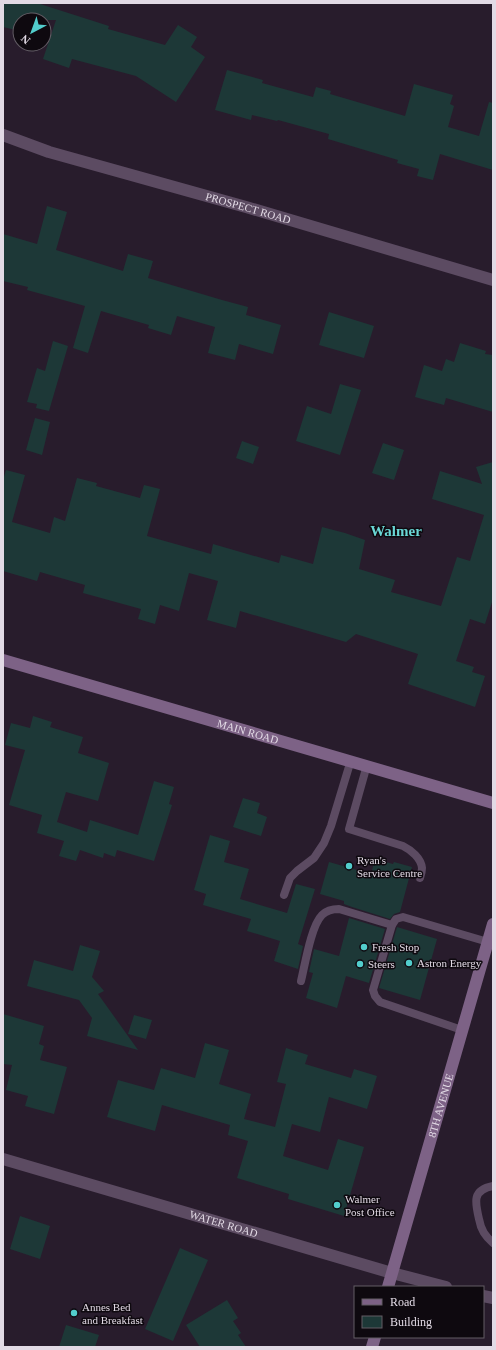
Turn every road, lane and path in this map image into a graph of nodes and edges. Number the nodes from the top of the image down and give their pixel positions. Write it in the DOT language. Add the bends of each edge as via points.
graph roads {
  1 [pos="3,136"];
  2 [pos="493,280"];
  3 [pos="3,660"];
  4 [pos="351,760"];
  5 [pos="367,765"];
  6 [pos="493,803"];
  7 [pos="420,878"];
  8 [pos="284,895"];
  9 [pos="493,924"];
  10 [pos="392,925"];
  11 [pos="488,942"];
  12 [pos="301,981"];
  13 [pos="462,1030"];
  14 [pos="3,1159"];
  15 [pos="493,1186"];
  16 [pos="493,1243"];
  17 [pos="392,1273"];
  18 [pos="388,1286"];
  19 [pos="442,1286"];
  1 -- 2 [label="street, PROSPECT ROAD" via="49,152"];
  3 -- 4 [label="street, MAIN ROAD"];
  4 -- 5 [label="street, MAIN ROAD"];
  4 -- 8 [label="lane" via="324,843 314,858 290,878"];
  5 -- 6 [label="street, MAIN ROAD"];
  5 -- 7 [label="lane" via="349,829 409,849 419,860 422,868"];
  9 -- 11 [label="street, 8TH AVENUE"];
  10 -- 11 [label="lane" via="396,919 403,916"];
  10 -- 12 [label="lane" via="340,909 325,913 315,928"];
  10 -- 13 [label="lane" via="373,990 375,996 380,1002"];
  11 -- 13 [label="street, 8TH AVENUE"];
  13 -- 17 [label="street, 8TH AVENUE"];
  14 -- 17 [label="street, WATER ROAD"];
  15 -- 16 [label="lane" via="481,1190 475,1204 483,1233"];
  17 -- 18 [label="street, 8TH AVENUE"];
  17 -- 19 [label="street, WATER ROAD"];
}
